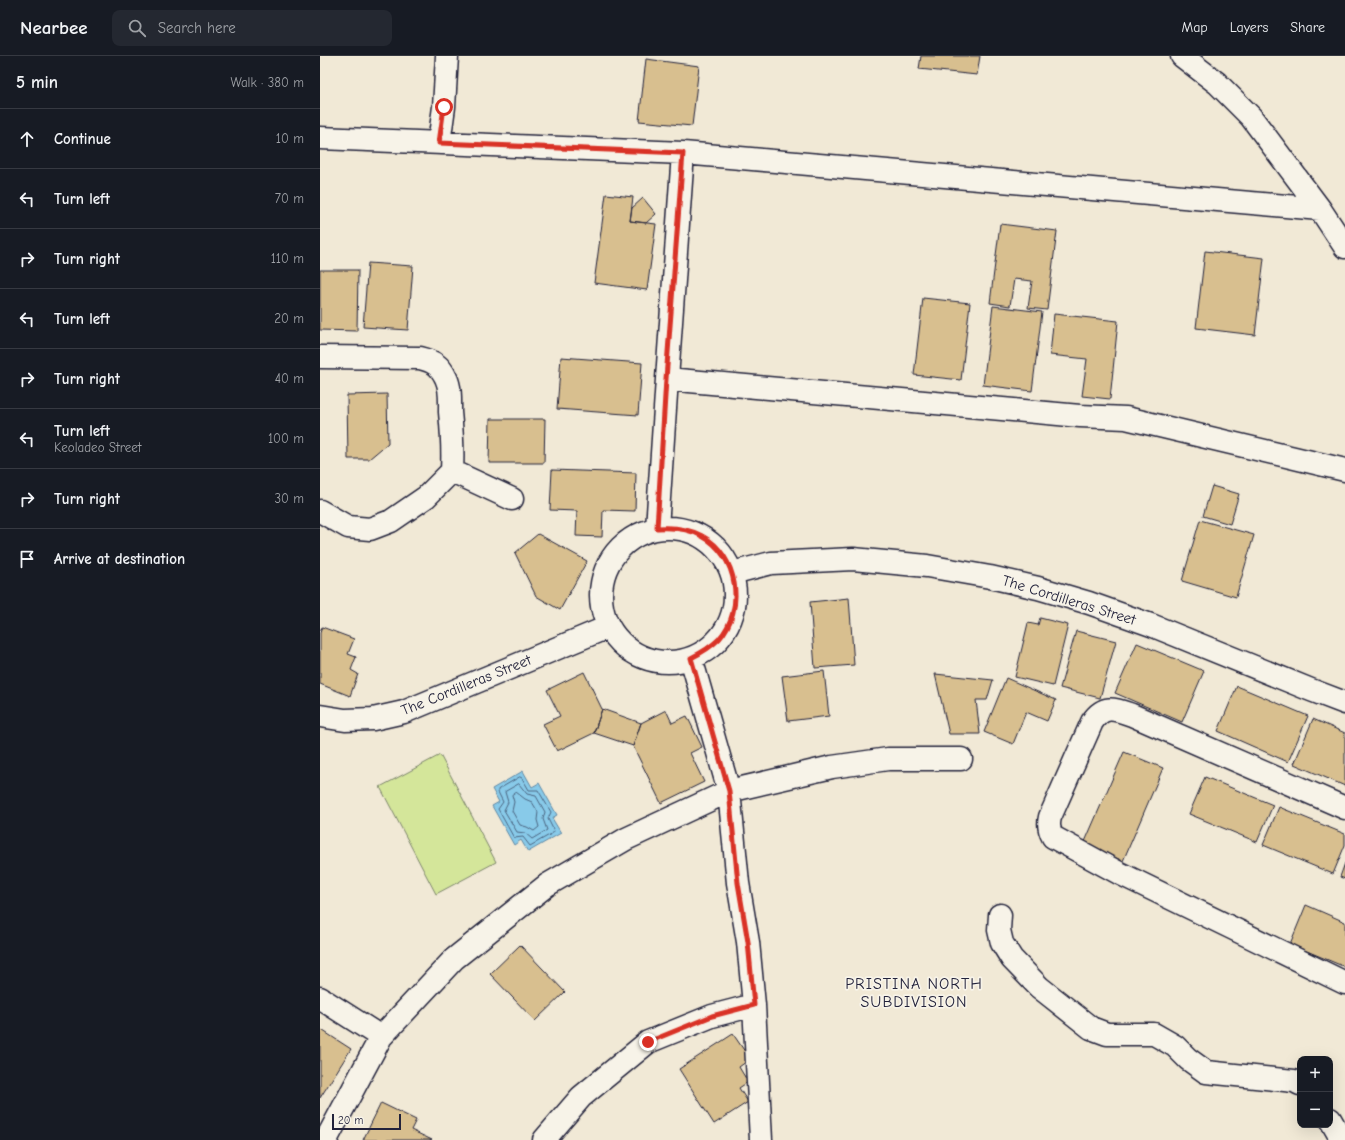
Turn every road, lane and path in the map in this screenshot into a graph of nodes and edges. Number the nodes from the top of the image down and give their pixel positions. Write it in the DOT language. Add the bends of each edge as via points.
graph roads {
  1 [pos="447,56"];
  2 [pos="1182,56"];
  3 [pos="320,138"];
  4 [pos="439,143"];
  5 [pos="683,153"];
  6 [pos="1320,209"];
  7 [pos="1345,247"];
  8 [pos="320,357"];
  9 [pos="666,379"];
  10 [pos="1345,470"];
  11 [pos="452,472"];
  12 [pos="512,499"];
  13 [pos="320,511"];
  14 [pos="657,528"];
  15 [pos="732,573"];
  16 [pos="608,627"];
  17 [pos="691,658"];
  18 [pos="1345,703"];
  19 [pos="320,716"];
  20 [pos="961,759"];
  21 [pos="729,791"];
  22 [pos="1345,808"];
  23 [pos="1000,915"];
  24 [pos="1345,983"];
  25 [pos="320,998"];
  26 [pos="754,1005"];
  27 [pos="381,1037"];
  28 [pos="1297,1082"];
  29 [pos="1333,1124"];
  30 [pos="326,1140"];
  31 [pos="544,1140"];
  32 [pos="761,1140"];
  33 [pos="1342,1140"];
  1 -- 4 [label="street"];
  2 -- 6 [label="street" via="1251,116"];
  3 -- 4 [label="street"];
  4 -- 5 [label="street"];
  5 -- 6 [label="street"];
  5 -- 9 [label="street"];
  6 -- 7 [label="street"];
  8 -- 11 [label="street" via="420,358 437,365 446,378 449,391"];
  9 -- 10 [label="street" via="1126,418"];
  9 -- 14 [label="street"];
  11 -- 12 [label="street"];
  11 -- 13 [label="street" via="426,497 391,521 370,529 348,527"];
  14 -- 15 [label="street" via="673,527 703,536 725,558"];
  14 -- 16 [label="street" via="637,534 620,547 608,564 601,585 601,606"];
  15 -- 17 [label="street" via="735,595 729,624 719,639"];
  15 -- 18 [label="street, The Cordilleras Street" via="771,563 854,559 927,566 990,577 1089,603 1151,625"];
  16 -- 17 [label="street" via="629,651 643,658 659,662"];
  16 -- 19 [label="street, The Cordilleras Street" via="404,712 373,720 345,720"];
  17 -- 21 [label="street"];
  20 -- 21 [label="street" via="888,759 832,767"];
  21 -- 26 [label="street"];
  21 -- 27 [label="street" via="626,839 547,885 454,959"];
  22 -- 24 [label="street" via="1112,709 1104,710 1092,722 1049,824 1053,837 1126,877"];
  23 -- 28 [label="street" via="999,930 1002,942 1012,959 1039,987 1091,1028 1107,1034 1154,1034 1175,1046 1206,1072"];
  25 -- 27 [label="street"];
  26 -- 31 [label="street" via="712,1016 648,1042 581,1097"];
  26 -- 32 [label="street"];
  27 -- 30 [label="street"];
  29 -- 33 [label="street"];
}
